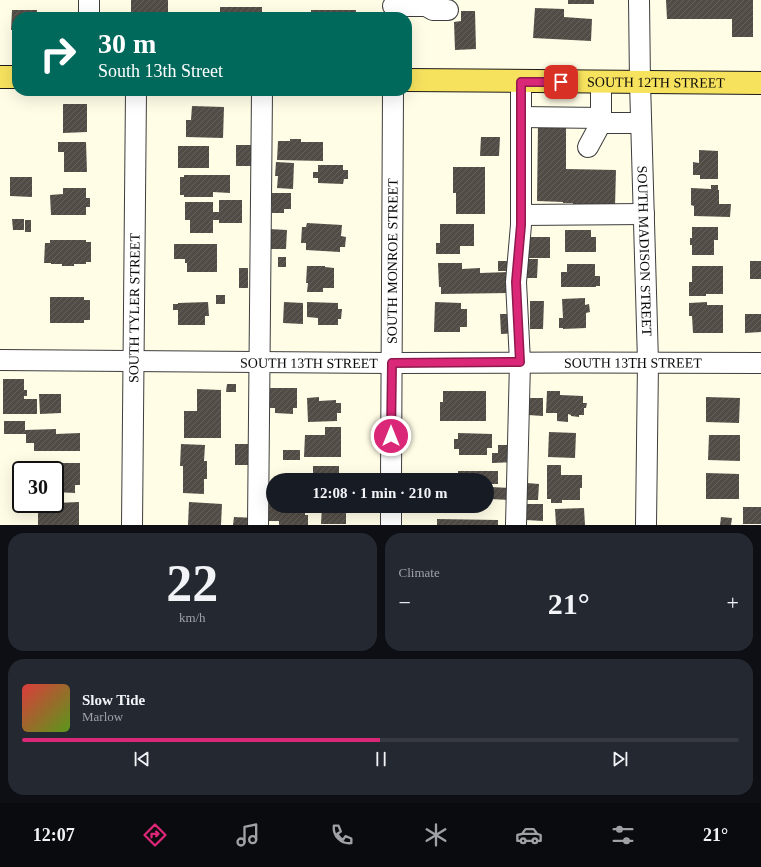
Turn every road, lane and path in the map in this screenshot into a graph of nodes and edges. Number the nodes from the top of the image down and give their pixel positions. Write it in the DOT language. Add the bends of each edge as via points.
graph roads {
  1 [pos="89,0"];
  2 [pos="639,0"];
  3 [pos="426,3"];
  4 [pos="393,8"];
  5 [pos="448,10"];
  6 [pos="88,12"];
  7 [pos="0,77"];
  8 [pos="12,77"];
  9 [pos="412,80"];
  10 [pos="521,82"];
  11 [pos="601,82"];
  12 [pos="640,82"];
  13 [pos="761,83"];
  14 [pos="136,96"];
  15 [pos="262,96"];
  16 [pos="393,96"];
  17 [pos="521,117"];
  18 [pos="601,120"];
  19 [pos="641,123"];
  20 [pos="588,147"];
  21 [pos="522,214"];
  22 [pos="644,214"];
  23 [pos="0,360"];
  24 [pos="133,362"];
  25 [pos="520,362"];
  26 [pos="648,362"];
  27 [pos="259,363"];
  28 [pos="392,363"];
  29 [pos="761,363"];
  30 [pos="391,473"];
  31 [pos="391,513"];
  32 [pos="132,525"];
  33 [pos="258,525"];
  34 [pos="391,525"];
  35 [pos="516,525"];
  36 [pos="646,525"];
  1 -- 6 [label="street"];
  2 -- 12 [label="street, SOUTH MADISON STREET"];
  3 -- 4 [label="street"];
  3 -- 5 [label="street" via="433,10"];
  7 -- 8 [label="main road"];
  9 -- 10 [label="main road, SOUTH 12TH STREET"];
  10 -- 11 [label="main road, SOUTH 12TH STREET"];
  10 -- 17 [label="street"];
  11 -- 12 [label="main road, SOUTH 12TH STREET"];
  11 -- 18 [label="street"];
  12 -- 13 [label="main road, SOUTH 12TH STREET"];
  12 -- 19 [label="street, SOUTH MADISON STREET"];
  14 -- 24 [label="street, SOUTH TYLER STREET"];
  15 -- 27 [label="street"];
  16 -- 28 [label="street, SOUTH MONROE STREET"];
  17 -- 18 [label="street"];
  17 -- 21 [label="street"];
  18 -- 19 [label="street"];
  18 -- 20 [label="street"];
  19 -- 22 [label="street, SOUTH MADISON STREET"];
  21 -- 22 [label="street"];
  21 -- 25 [label="street" via="516,282"];
  22 -- 26 [label="street, SOUTH MADISON STREET"];
  23 -- 24 [label="street, SOUTH 13TH STREET"];
  24 -- 27 [label="street, SOUTH 13TH STREET"];
  24 -- 32 [label="street, SOUTH TYLER STREET"];
  25 -- 26 [label="street, SOUTH 13TH STREET"];
  25 -- 28 [label="street, SOUTH 13TH STREET"];
  25 -- 35 [label="street"];
  26 -- 29 [label="street, SOUTH 13TH STREET"];
  26 -- 36 [label="street, SOUTH MADISON STREET"];
  27 -- 28 [label="street, SOUTH 13TH STREET"];
  27 -- 33 [label="street"];
  28 -- 30 [label="street, SOUTH MONROE STREET"];
  31 -- 34 [label="street"];
}
